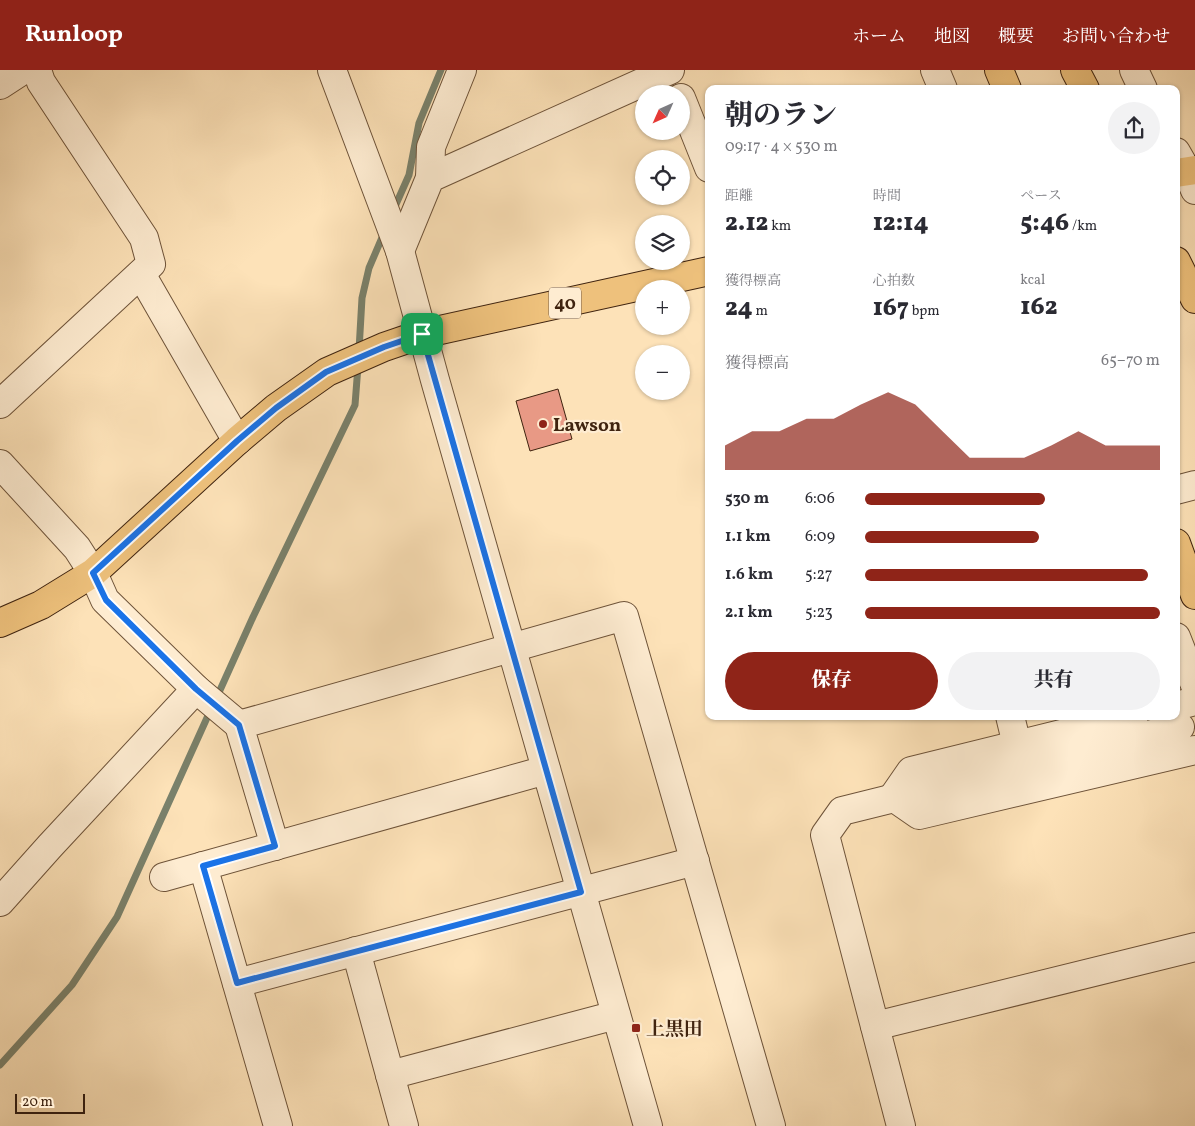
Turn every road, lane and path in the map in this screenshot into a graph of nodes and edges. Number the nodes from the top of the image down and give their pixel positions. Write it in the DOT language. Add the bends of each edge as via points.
graph roads {
  1 [pos="332,70"];
  2 [pos="462,70"];
  3 [pos="670,70"];
  4 [pos="935,70"];
  5 [pos="999,70"];
  6 [pos="1075,70"];
  7 [pos="1134,70"];
  8 [pos="39,73"];
  9 [pos="0,85"];
  10 [pos="676,85"];
  11 [pos="941,85"];
  12 [pos="1005,85"];
  13 [pos="1083,85"];
  14 [pos="1141,85"];
  15 [pos="690,120"];
  16 [pos="705,158"];
  17 [pos="430,178"];
  18 [pos="397,241"];
  19 [pos="1180,269"];
  20 [pos="705,272"];
  21 [pos="141,274"];
  22 [pos="1195,299"];
  23 [pos="422,334"];
  24 [pos="0,404"];
  25 [pos="237,441"];
  26 [pos="0,464"];
  27 [pos="1195,485"];
  28 [pos="1180,489"];
  29 [pos="1180,554"];
  30 [pos="93,573"];
  31 [pos="1195,595"];
  32 [pos="0,623"];
  33 [pos="1180,647"];
  34 [pos="512,648"];
  35 [pos="1195,685"];
  36 [pos="196,689"];
  37 [pos="1195,701"];
  38 [pos="1180,714"];
  39 [pos="1011,720"];
  40 [pos="1118,720"];
  41 [pos="1164,720"];
  42 [pos="239,725"];
  43 [pos="1017,745"];
  44 [pos="1195,750"];
  45 [pos="546,770"];
  46 [pos="894,797"];
  47 [pos="275,846"];
  48 [pos="695,861"];
  49 [pos="203,866"];
  50 [pos="164,877"];
  51 [pos="581,892"];
  52 [pos="0,902"];
  53 [pos="1195,948"];
  54 [pos="356,951"];
  55 [pos="237,983"];
  56 [pos="616,1015"];
  57 [pos="875,1026"];
  58 [pos="390,1075"];
  59 [pos="278,1126"];
  60 [pos="404,1126"];
  61 [pos="648,1126"];
  62 [pos="771,1126"];
  63 [pos="901,1126"];
  1 -- 18 [label="street"];
  2 -- 17 [label="street" via="431,148"];
  3 -- 10 [label="street"];
  3 -- 17 [label="street"];
  4 -- 11 [label="street"];
  5 -- 12 [label="main road"];
  6 -- 13 [label="main road"];
  7 -- 14 [label="street"];
  8 -- 9 [label="street"];
  8 -- 21 [label="street" via="144,238 151,264"];
  15 -- 16 [label="street"];
  17 -- 18 [label="street"];
  18 -- 23 [label="street"];
  19 -- 22 [label="main road"];
  20 -- 23 [label="main road, 40"];
  21 -- 24 [label="street"];
  21 -- 25 [label="street"];
  23 -- 25 [label="main road, 40" via="326,372"];
  23 -- 34 [label="street"];
  25 -- 30 [label="main road, 40"];
  26 -- 30 [label="street" via="77,548"];
  27 -- 28 [label="street"];
  29 -- 31 [label="main road"];
  30 -- 32 [label="main road, 40" via="41,605"];
  30 -- 36 [label="street" via="106,600"];
  33 -- 35 [label="street"];
  34 -- 42 [label="street"];
  34 -- 45 [label="street"];
  34 -- 48 [label="street" via="624,616"];
  36 -- 42 [label="street"];
  36 -- 52 [label="street"];
  37 -- 38 [label="street"];
  39 -- 43 [label="street"];
  40 -- 43 [label="street"];
  41 -- 46 [label="street"];
  42 -- 47 [label="street"];
  43 -- 46 [label="street" via="911,771"];
  44 -- 46 [label="street" via="919,815"];
  45 -- 47 [label="street"];
  45 -- 51 [label="street"];
  46 -- 57 [label="street" via="842,811 825,835"];
  47 -- 49 [label="street"];
  48 -- 51 [label="street"];
  48 -- 62 [label="street"];
  49 -- 50 [label="street"];
  49 -- 55 [label="street"];
  51 -- 54 [label="street"];
  51 -- 56 [label="street"];
  53 -- 57 [label="street"];
  54 -- 55 [label="street"];
  54 -- 58 [label="street"];
  55 -- 59 [label="street"];
  56 -- 58 [label="street"];
  56 -- 61 [label="street"];
  57 -- 63 [label="street"];
  58 -- 60 [label="street"];
}
